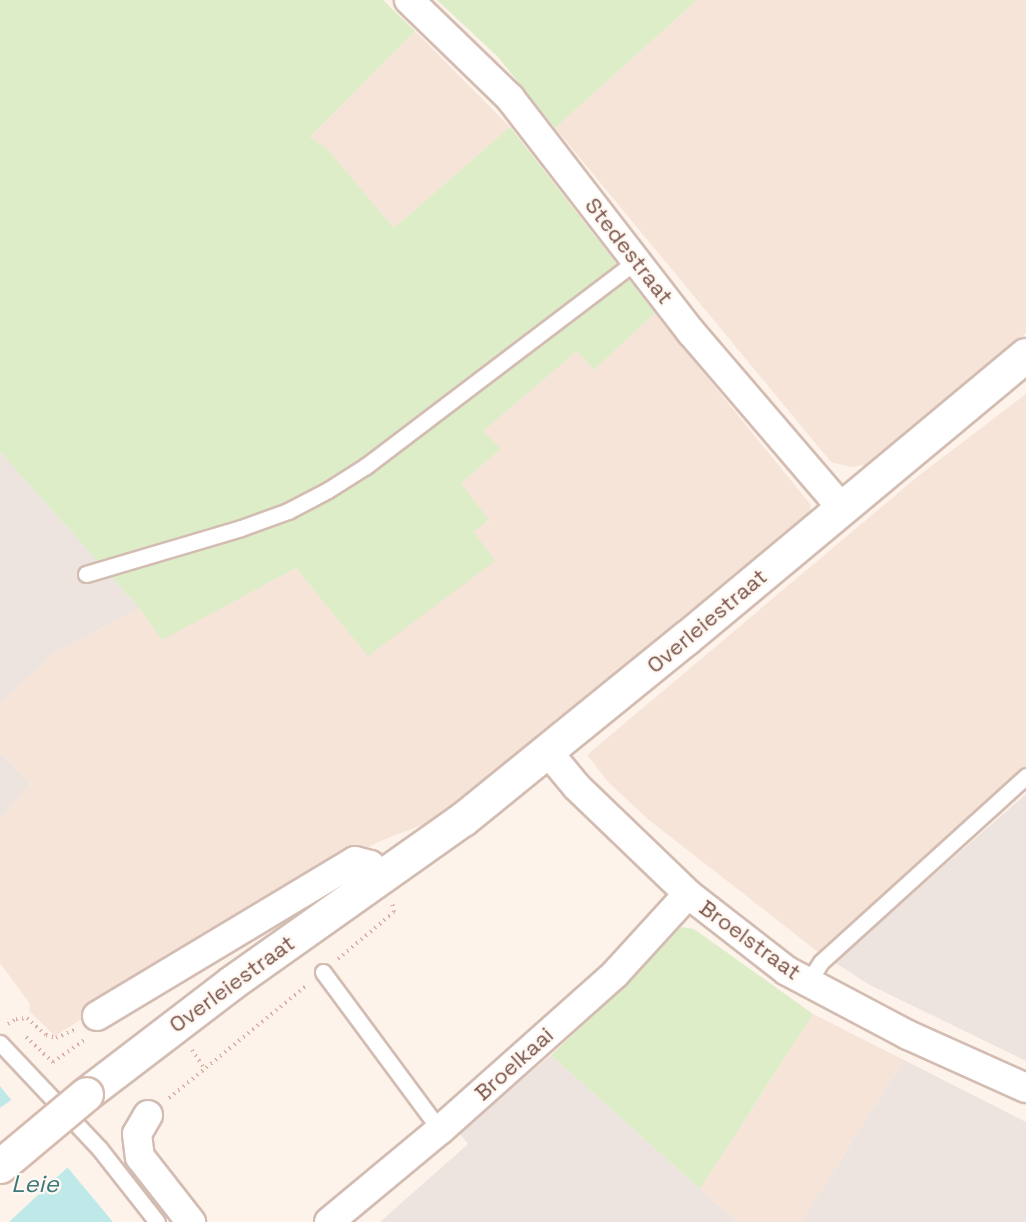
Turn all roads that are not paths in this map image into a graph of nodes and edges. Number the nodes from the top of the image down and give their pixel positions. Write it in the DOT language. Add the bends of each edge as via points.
graph roads {
  1 [pos="409,0"];
  2 [pos="636,261"];
  3 [pos="1026,355"];
  4 [pos="842,508"];
  5 [pos="86,574"];
  6 [pos="548,752"];
  7 [pos="1026,776"];
  8 [pos="385,888"];
  9 [pos="688,894"];
  10 [pos="323,972"];
  11 [pos="808,982"];
  12 [pos="95,1025"];
  13 [pos="0,1043"];
  14 [pos="1026,1088"];
  15 [pos="148,1115"];
  16 [pos="440,1130"];
  17 [pos="0,1166"];
  18 [pos="157,1222"];
  19 [pos="191,1222"];
  20 [pos="329,1222"];
  1 -- 2 [label="street, Stedestraat" via="510,98"];
  2 -- 4 [label="street, Stedestraat" via="691,332"];
  2 -- 5 [label="lane" via="366,466 328,490 288,511 241,528"];
  3 -- 4 [label="main road, Overleiestraat"];
  4 -- 6 [label="main road, Overleiestraat"];
  6 -- 8 [label="main road, Overleiestraat" via="463,819"];
  6 -- 9 [label="street, Broelstraat" via="577,787"];
  7 -- 11 [label="lane" via="820,962"];
  8 -- 12 [label="street, Overleiestraat" via="370,865 356,861"];
  8 -- 17 [label="main road, Overleiestraat, bridge" via="231,983 86,1094"];
  9 -- 11 [label="street, Broelstraat" via="787,971"];
  9 -- 16 [label="street, Broelkaai" via="615,974"];
  10 -- 16 [label="lane"];
  11 -- 14 [label="street, Broelstraat" via="908,1035"];
  13 -- 18 [label="lane" via="99,1148"];
  15 -- 19 [label="street" via="137,1134 140,1157"];
  16 -- 20 [label="street, Broelkaai"];
}
